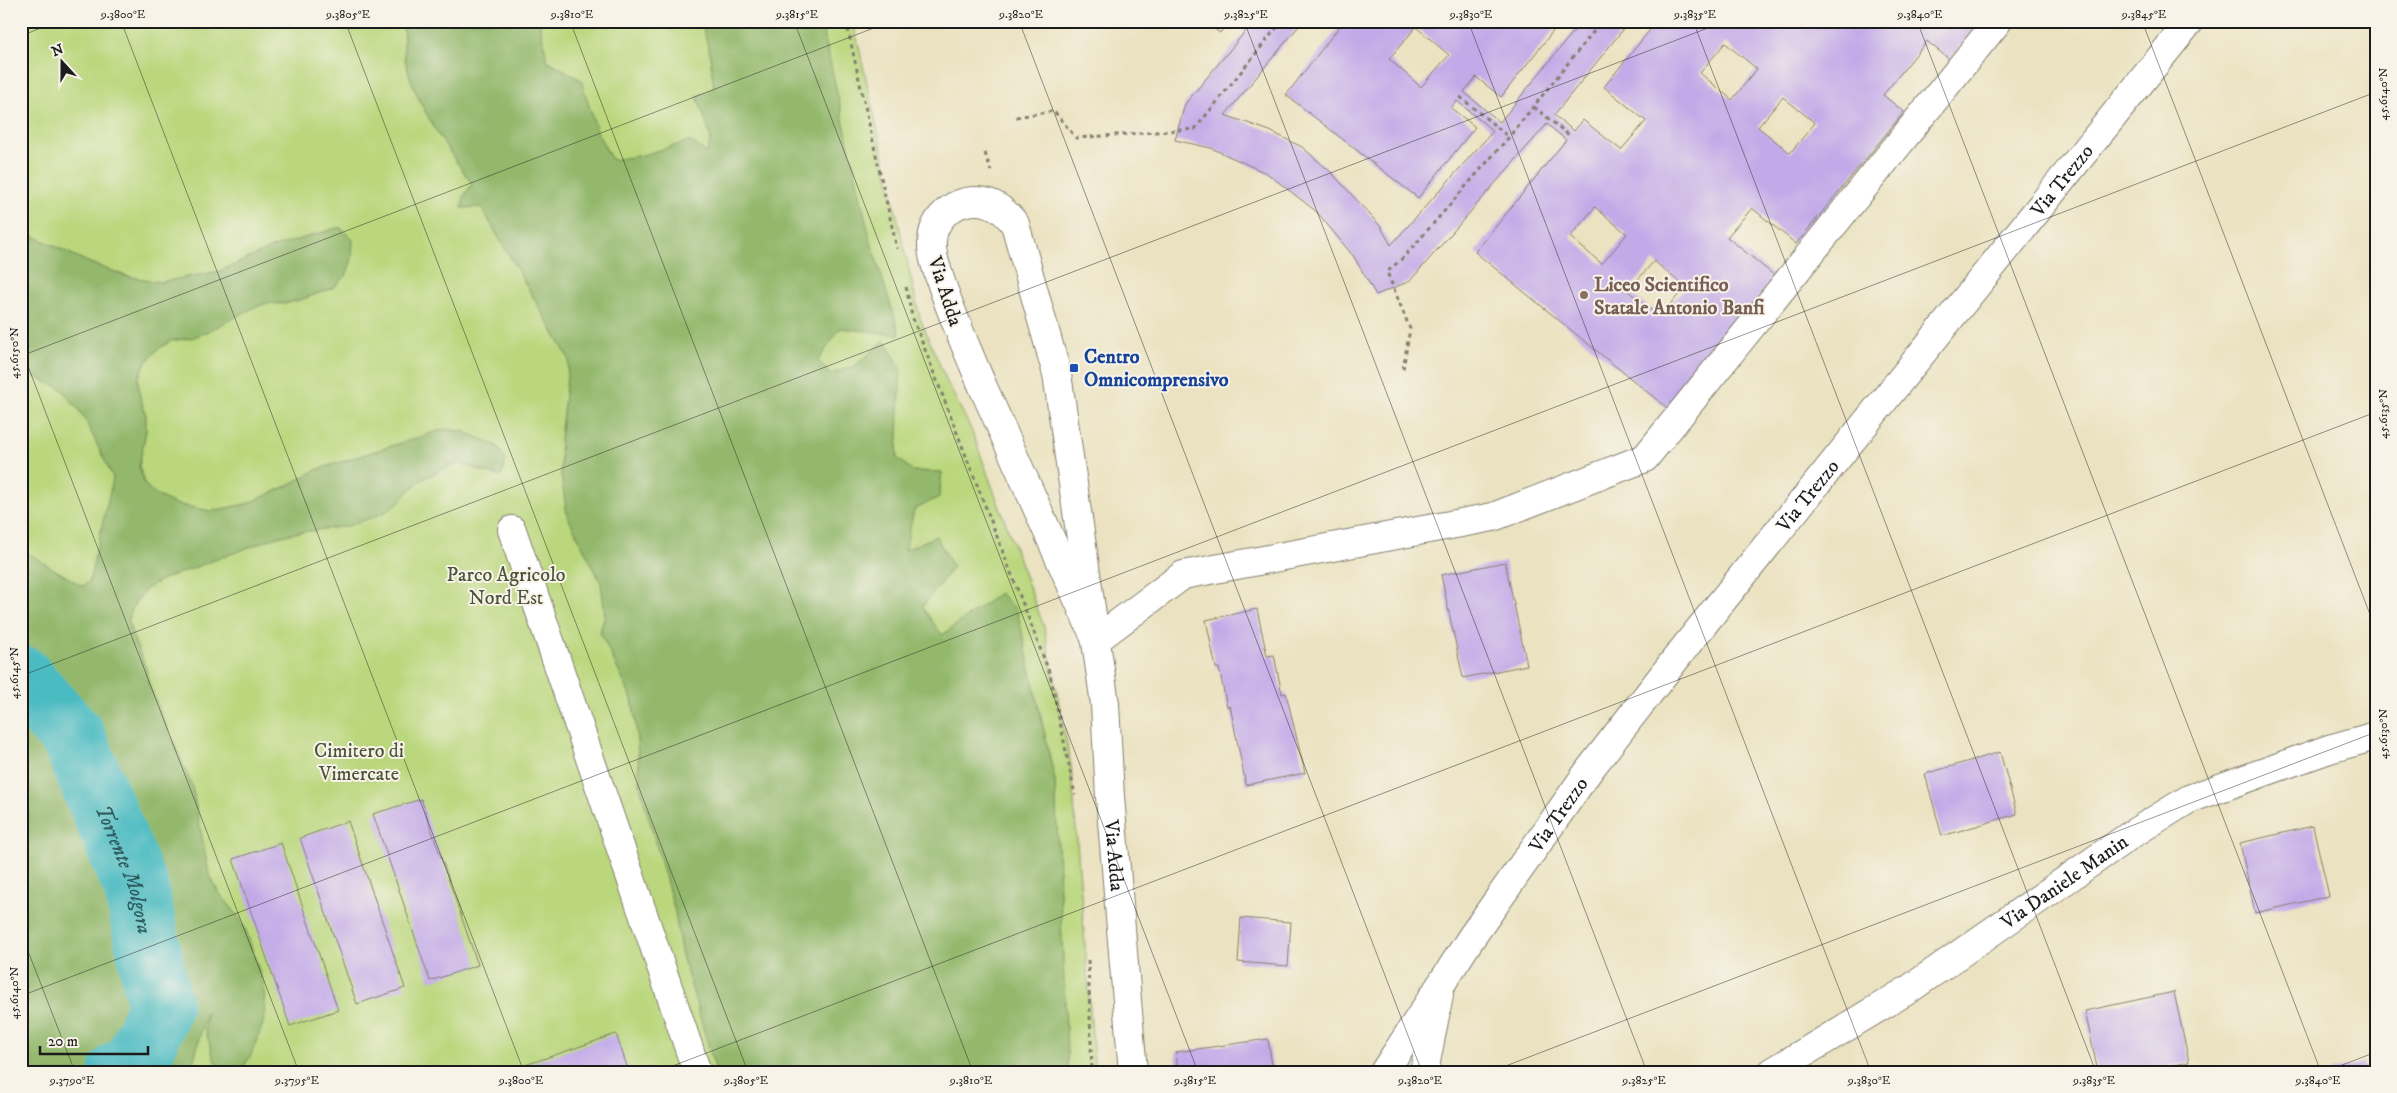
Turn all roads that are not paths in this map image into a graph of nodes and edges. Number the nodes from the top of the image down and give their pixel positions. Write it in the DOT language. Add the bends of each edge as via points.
graph roads {
  1 [pos="1998,21"];
  2 [pos="2190,21"];
  3 [pos="512,530"];
  4 [pos="1096,640"];
  5 [pos="2376,736"];
  6 [pos="1442,981"];
  7 [pos="697,1072"];
  8 [pos="1133,1072"];
  9 [pos="1384,1072"];
  10 [pos="1424,1072"];
  11 [pos="1772,1072"];
  1 -- 4 [label="street" via="1645,458 1492,517 1183,575"];
  2 -- 6 [label="street, Via Trezzo" via="1653,688 1534,846"];
  3 -- 7 [label="street"];
  4 -- 4 [label="street, Via Adda" via="1057,374 1018,233 1008,214 989,202 958,204 943,214 935,227 933,258 953,318"];
  4 -- 8 [label="street, Via Adda" via="1105,704"];
  5 -- 11 [label="street, Via Daniele Manin" via="2329,749 2189,799 2132,834 1908,990"];
  6 -- 9 [label="street, Via Trezzo"];
  6 -- 10 [label="street"];
}
